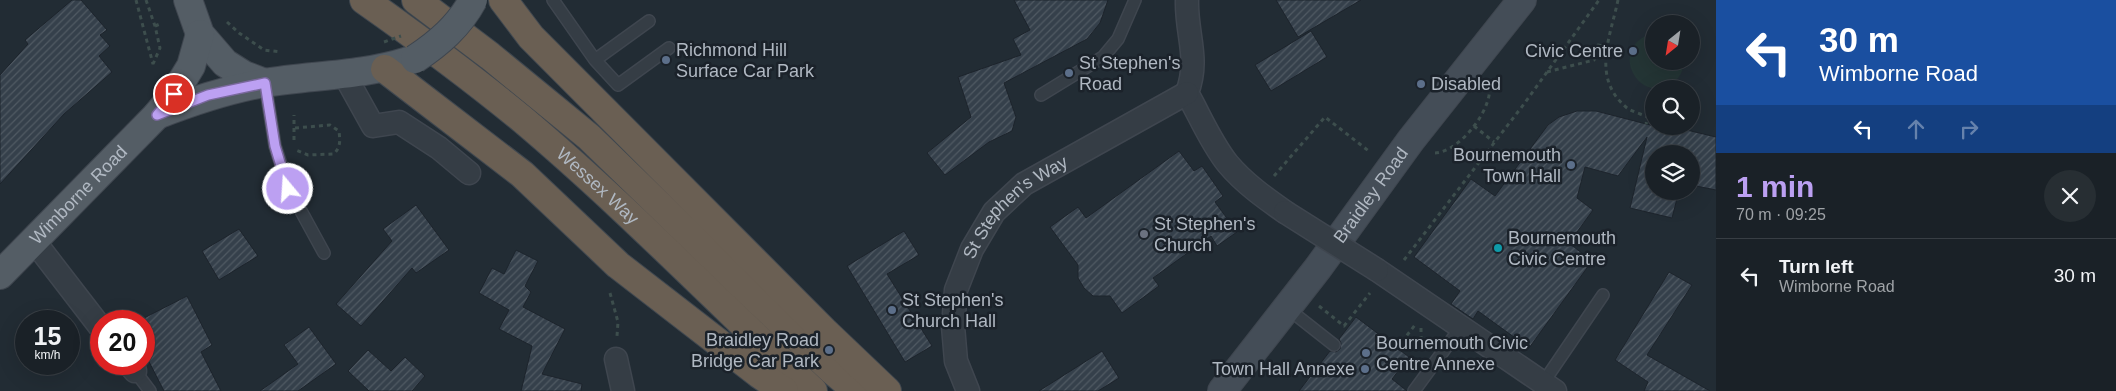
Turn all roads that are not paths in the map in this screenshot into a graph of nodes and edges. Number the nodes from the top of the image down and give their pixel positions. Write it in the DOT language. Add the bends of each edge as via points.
graph roads {
  1 [pos="188,0"];
  2 [pos="364,0"];
  3 [pos="416,0"];
  4 [pos="473,0"];
  5 [pos="503,0"];
  6 [pos="553,0"];
  7 [pos="1134,0"];
  8 [pos="1187,0"];
  9 [pos="1522,0"];
  10 [pos="649,21"];
  11 [pos="200,34"];
  12 [pos="669,48"];
  13 [pos="384,55"];
  14 [pos="595,60"];
  15 [pos="344,74"];
  16 [pos="265,83"];
  17 [pos="1187,93"];
  18 [pos="1041,94"];
  19 [pos="157,115"];
  20 [pos="469,172"];
  21 [pos="34,241"];
  22 [pos="324,253"];
  23 [pos="0,275"];
  24 [pos="1603,295"];
  25 [pos="1287,308"];
  26 [pos="90,314"];
  27 [pos="1461,327"];
  28 [pos="1334,345"];
  29 [pos="616,359"];
  30 [pos="138,375"];
  31 [pos="1549,387"];
  32 [pos="150,391"];
  33 [pos="623,391"];
  34 [pos="628,391"];
  35 [pos="784,391"];
  36 [pos="813,391"];
  37 [pos="857,391"];
  38 [pos="887,391"];
  39 [pos="968,391"];
  40 [pos="1222,391"];
  41 [pos="1414,391"];
  1 -- 11 [label="main road"];
  2 -- 36 [label="highway, Wessex Way" via="424,42 522,119"];
  3 -- 37 [label="highway, Wessex Way" via="589,137 762,305"];
  4 -- 13 [label="main road, Wimborne Road, bridge" via="464,17 439,42 415,59"];
  5 -- 38 [label="highway" via="531,36"];
  6 -- 14 [label="lane"];
  7 -- 18 [label="lane" via="1118,39 1103,57"];
  8 -- 17 [label="street" via="1194,62"];
  9 -- 25 [label="street, Braidley Road" via="1412,140"];
  10 -- 14 [label="lane"];
  11 -- 16 [label="main road" via="225,62 244,75"];
  11 -- 19 [label="main road, Wimborne Road" via="191,66"];
  12 -- 14 [label="lane" via="618,85"];
  13 -- 15 [label="main road, Wimborne Road"];
  13 -- 35 [label="highway" via="522,174 614,277"];
  15 -- 16 [label="main road, Wimborne Road"];
  15 -- 20 [label="street" via="372,126 399,122"];
  16 -- 19 [label="main road, Wimborne Road" via="208,95"];
  16 -- 22 [label="lane" via="275,146 288,189"];
  17 -- 27 [label="street, bridge" via="1228,164 1259,193"];
  17 -- 39 [label="street, St Stephen's Way" via="1024,184 994,212 972,249 956,290 953,326 956,362"];
  19 -- 21 [label="main road, Wimborne Road"];
  21 -- 23 [label="main road, Wimborne Road"];
  21 -- 26 [label="street"];
  24 -- 31 [label="lane"];
  25 -- 28 [label="lane"];
  25 -- 40 [label="street, Braidley Road"];
  27 -- 31 [label="street"];
  27 -- 41 [label="lane"];
  29 -- 33 [label="street"];
  30 -- 32 [label="lane"];
  33 -- 34 [label="street"];
}
